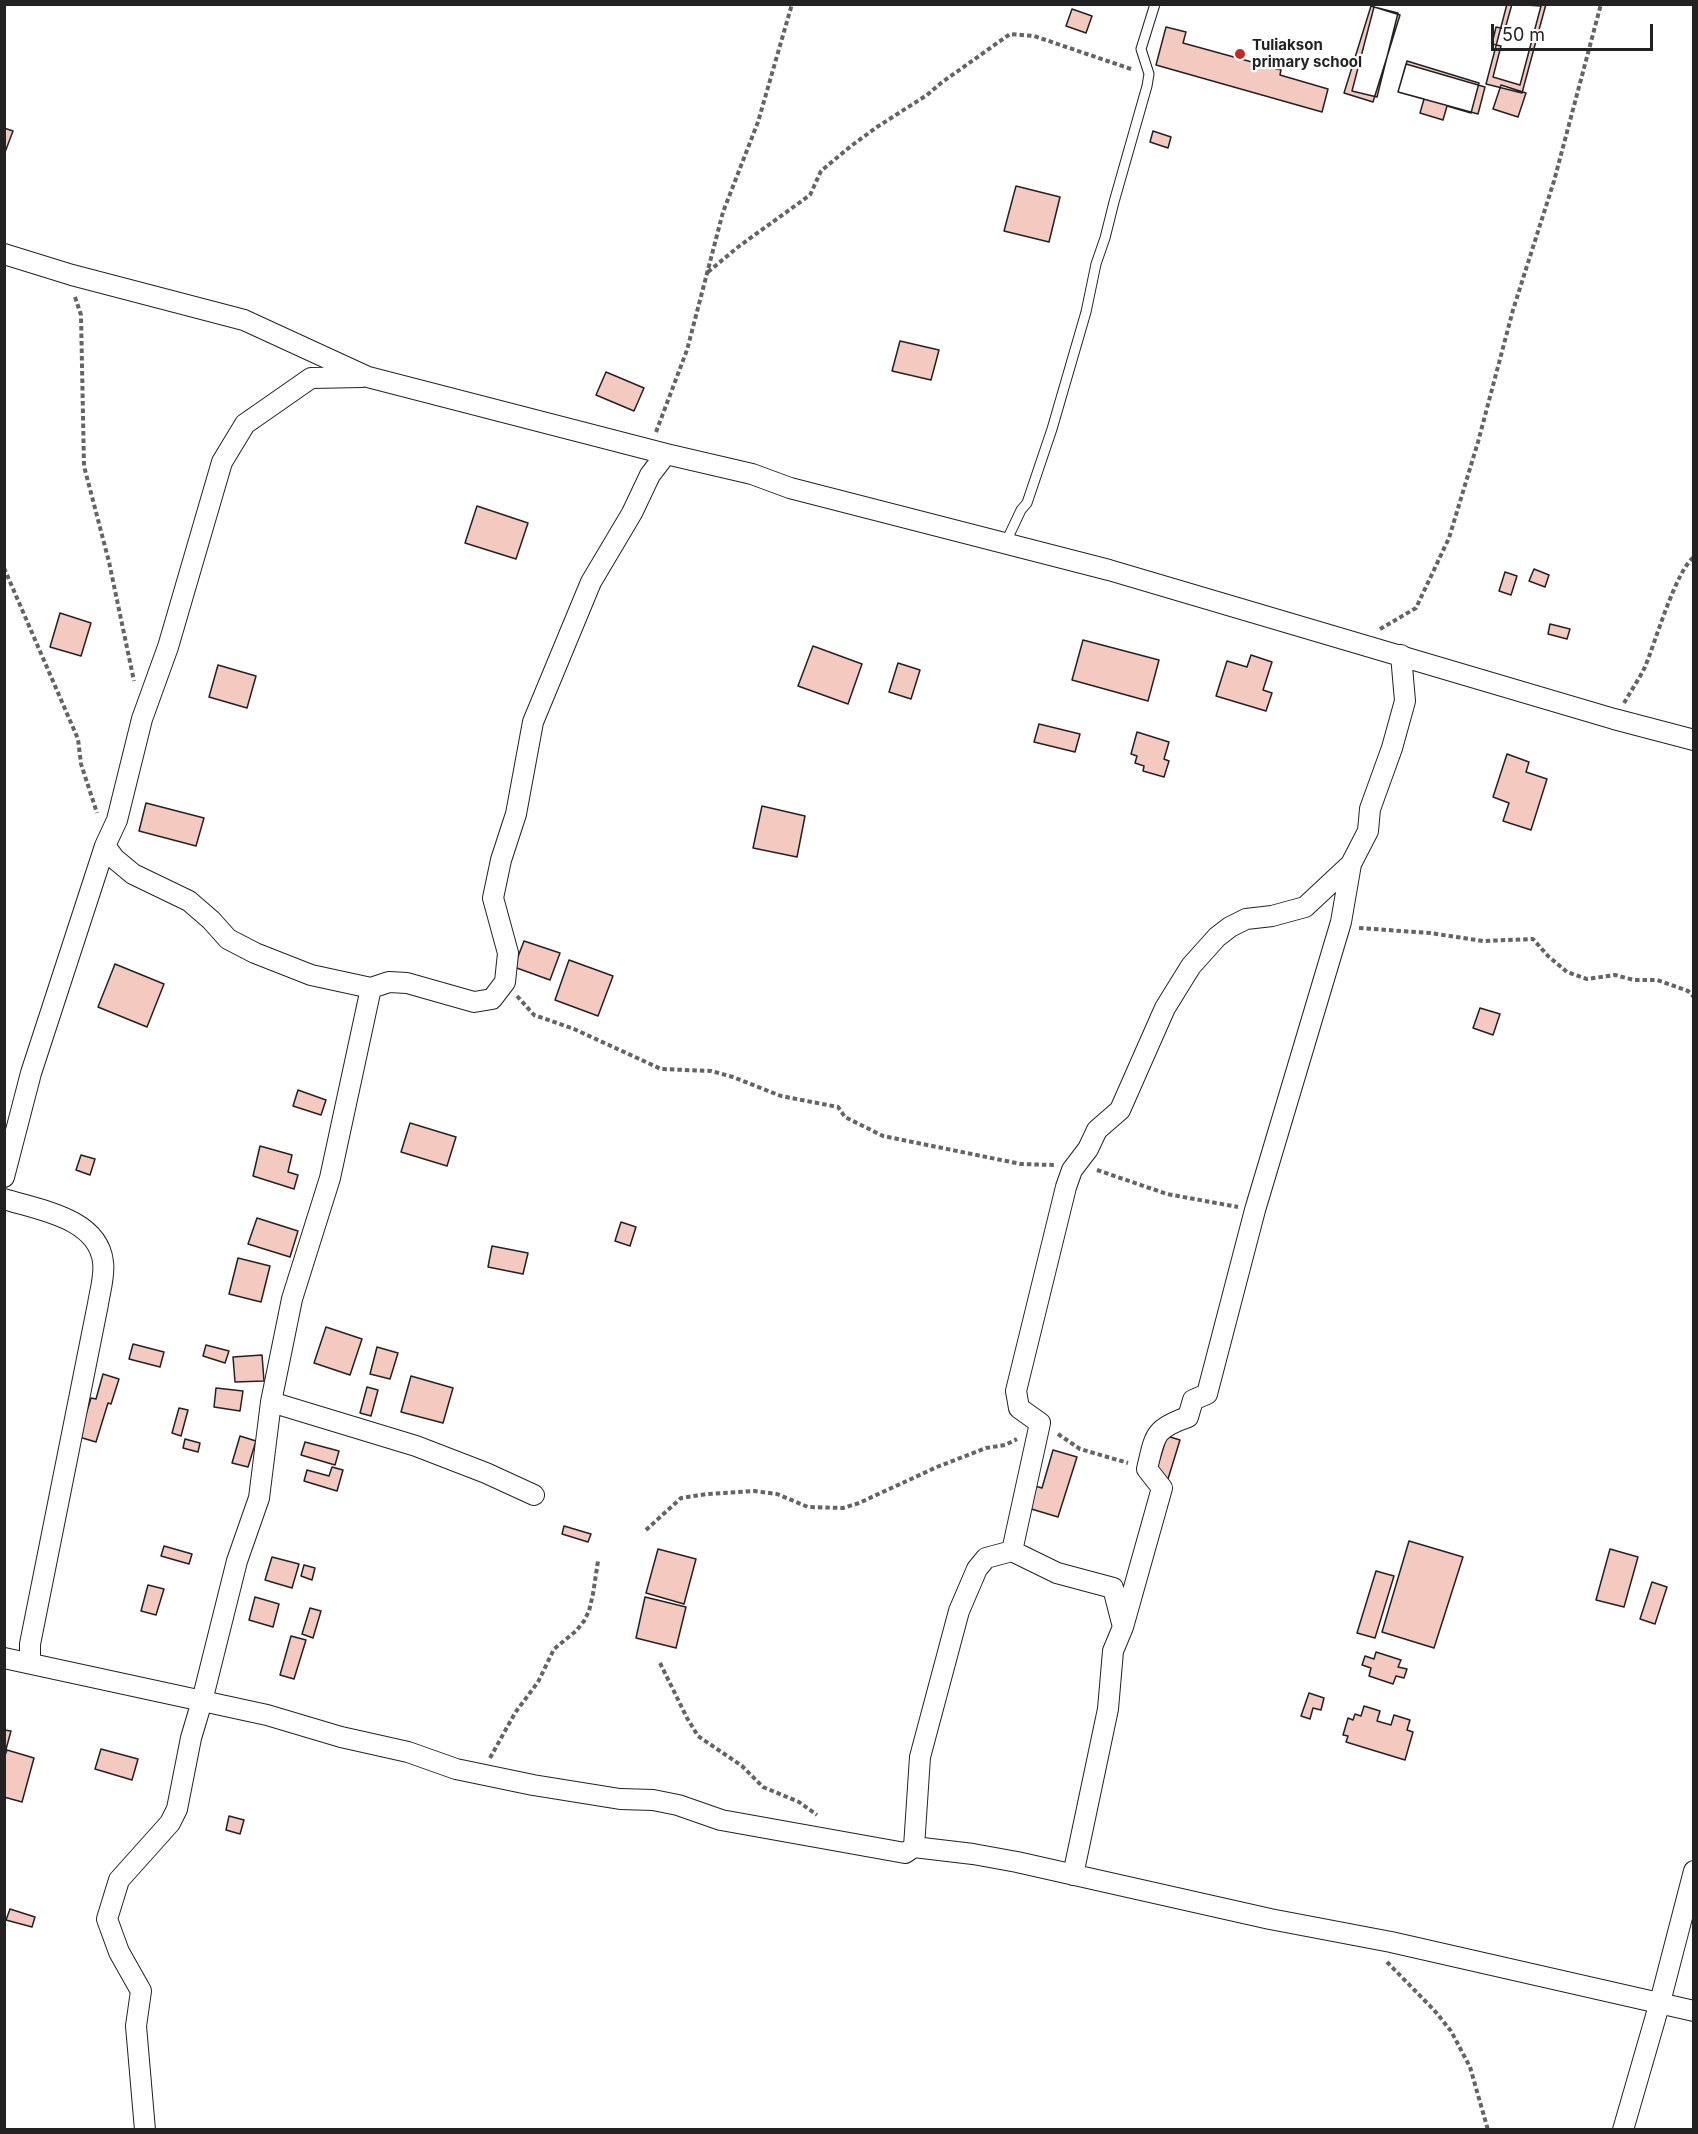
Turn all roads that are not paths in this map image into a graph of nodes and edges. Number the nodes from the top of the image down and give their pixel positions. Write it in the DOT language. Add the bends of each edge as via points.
graph roads {
  1 [pos="1155,4"];
  2 [pos="4,254"];
  3 [pos="368,377"];
  4 [pos="658,451"];
  5 [pos="1005,544"];
  6 [pos="1401,655"];
  7 [pos="1694,740"];
  8 [pos="105,846"];
  9 [pos="1351,864"];
  10 [pos="371,988"];
  11 [pos="4,1178"];
  12 [pos="4,1199"];
  13 [pos="271,1402"];
  14 [pos="534,1495"];
  15 [pos="1011,1551"];
  16 [pos="1123,1627"];
  17 [pos="4,1658"];
  18 [pos="30,1663"];
  19 [pos="202,1701"];
  20 [pos="914,1847"];
  21 [pos="1694,1871"];
  22 [pos="1073,1875"];
  23 [pos="1660,2002"];
  24 [pos="1694,2011"];
  25 [pos="145,2130"];
  26 [pos="1623,2130"];
  1 -- 5 [label="lane" via="1141,49 1149,74 1144,101 1096,264 1086,312 1028,503"];
  2 -- 3 [label="street" via="244,320"];
  3 -- 4 [label="street"];
  3 -- 8 [label="street" via="311,378 245,424 222,462 168,646 142,719 117,820"];
  4 -- 5 [label="street"];
  4 -- 10 [label="street" via="633,513 591,582 533,722 516,814 493,898 508,953 505,982 492,999 474,1002 406,983 389,982"];
  5 -- 6 [label="street" via="1109,570"];
  6 -- 7 [label="street"];
  6 -- 9 [label="street" via="1405,702 1370,809 1368,831"];
  8 -- 10 [label="street" via="133,874 189,901 228,939 312,975"];
  8 -- 11 [label="street" via="31,1073"];
  9 -- 15 [label="street" via="1305,907 1246,919 1217,937 1191,966 1165,1008 1120,1110 1097,1130 1072,1170 1016,1391 1019,1408 1040,1423"];
  9 -- 16 [label="street" via="1341,922 1255,1210 1207,1394 1193,1400 1188,1417 1168,1424 1155,1438 1148,1469 1162,1488"];
  10 -- 13 [label="street" via="330,1178 292,1299"];
  12 -- 18 [label="street" via="57,1215 85,1229 96,1242 104,1263 30,1644"];
  13 -- 14 [label="street" via="416,1446"];
  13 -- 19 [label="street" via="259,1498 237,1561"];
  15 -- 16 [label="street" via="1057,1573 1113,1588"];
  15 -- 20 [label="street" via="986,1558 977,1569 959,1611 920,1757"];
  16 -- 22 [label="street" via="1113,1651 1108,1709"];
  17 -- 18 [label="street"];
  18 -- 19 [label="street"];
  19 -- 20 [label="street" via="408,1752 456,1769 533,1785 620,1799 653,1800 721,1820 905,1853"];
  19 -- 25 [label="street" via="177,1809 170,1823 119,1880 107,1919 119,1952 141,1991 136,2026"];
  20 -- 22 [label="street" via="973,1854"];
  21 -- 23 [label="street"];
  22 -- 23 [label="street"];
  23 -- 24 [label="street"];
  23 -- 26 [label="street"];
}
